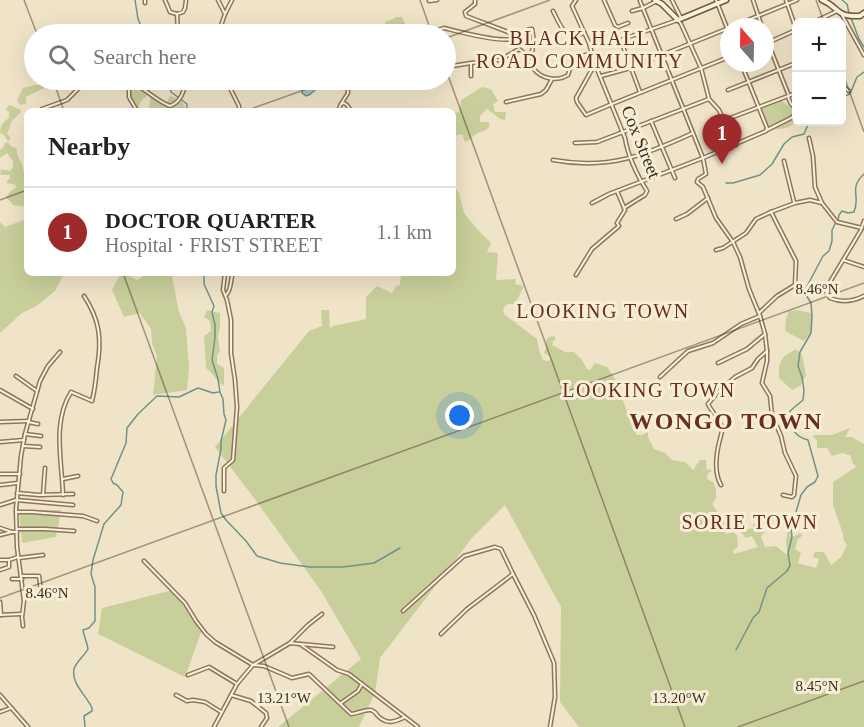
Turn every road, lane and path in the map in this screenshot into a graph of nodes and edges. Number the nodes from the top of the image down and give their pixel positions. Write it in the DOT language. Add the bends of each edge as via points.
graph roads {
  1 [pos="165,0"];
  2 [pos="186,0"];
  3 [pos="218,0"];
  4 [pos="232,0"];
  5 [pos="437,0"];
  6 [pos="475,0"];
  7 [pos="576,0"];
  8 [pos="604,0"];
  9 [pos="657,0"];
  10 [pos="672,0"];
  11 [pos="726,0"];
  12 [pos="753,0"];
  13 [pos="786,0"];
  14 [pos="797,0"];
  15 [pos="822,0"];
  16 [pos="429,1"];
  17 [pos="640,1"];
  18 [pos="716,2"];
  19 [pos="787,4"];
  20 [pos="643,8"];
  21 [pos="553,10"];
  22 [pos="632,11"];
  23 [pos="837,11"];
  24 [pos="864,13"];
  25 [pos="177,14"];
  26 [pos="225,14"];
  27 [pos="758,16"];
  28 [pos="844,16"];
  29 [pos="724,18"];
  30 [pos="753,18"];
  31 [pos="792,18"];
  32 [pos="822,18"];
  33 [pos="679,19"];
  34 [pos="628,23"];
  35 [pos="178,24"];
  36 [pos="222,24"];
  37 [pos="651,29"];
  38 [pos="456,30"];
  39 [pos="720,31"];
  40 [pos="792,31"];
  41 [pos="584,33"];
  42 [pos="516,35"];
  43 [pos="774,39"];
  44 [pos="690,43"];
  45 [pos="592,53"];
  46 [pos="864,54"];
  47 [pos="661,55"];
  48 [pos="529,58"];
  49 [pos="720,61"];
  50 [pos="774,61"];
  51 [pos="471,63"];
  52 [pos="596,64"];
  53 [pos="456,65"];
  54 [pos="792,65"];
  55 [pos="630,68"];
  56 [pos="701,68"];
  57 [pos="778,70"];
  58 [pos="745,72"];
  59 [pos="471,76"];
  60 [pos="601,76"];
  61 [pos="552,79"];
  62 [pos="670,80"];
  63 [pos="749,81"];
  64 [pos="846,89"];
  65 [pos="77,90"];
  66 [pos="129,90"];
  67 [pos="147,90"];
  68 [pos="183,90"];
  69 [pos="231,90"];
  70 [pos="348,90"];
  71 [pos="728,90"];
  72 [pos="849,91"];
  73 [pos="640,92"];
  74 [pos="792,94"];
  75 [pos="788,96"];
  76 [pos="709,99"];
  77 [pos="506,102"];
  78 [pos="341,104"];
  79 [pos="612,104"];
  80 [pos="792,105"];
  81 [pos="42,108"];
  82 [pos="135,108"];
  83 [pos="239,108"];
  84 [pos="339,108"];
  85 [pos="349,108"];
  86 [pos="760,108"];
  87 [pos="682,109"];
  88 [pos="792,117"];
  89 [pos="725,120"];
  90 [pos="651,121"];
  91 [pos="767,130"];
  92 [pos="622,133"];
  93 [pos="693,133"];
  94 [pos="809,138"];
  95 [pos="575,143"];
  96 [pos="736,145"];
  97 [pos="662,148"];
  98 [pos="631,158"];
  99 [pos="703,158"];
  100 [pos="554,160"];
  101 [pos="784,161"];
  102 [pos="671,170"];
  103 [pos="675,178"];
  104 [pos="641,182"];
  105 [pos="616,191"];
  106 [pos="708,198"];
  107 [pos="822,202"];
  108 [pos="592,203"];
  109 [pos="795,203"];
  110 [pos="624,208"];
  111 [pos="771,212"];
  112 [pos="676,219"];
  113 [pos="864,221"];
  114 [pos="862,228"];
  115 [pos="733,242"];
  116 [pos="716,250"];
  117 [pos="843,260"];
  118 [pos="864,267"];
  119 [pos="576,275"];
  120 [pos="225,276"];
  121 [pos="232,276"];
  122 [pos="226,295"];
  123 [pos="84,296"];
  124 [pos="864,296"];
  125 [pos="759,315"];
  126 [pos="765,334"];
  127 [pos="767,351"];
  128 [pos="60,352"];
  129 [pos="718,363"];
  130 [pos="16,376"];
  131 [pos="660,377"];
  132 [pos="0,390"];
  133 [pos="37,391"];
  134 [pos="33,409"];
  135 [pos="28,421"];
  136 [pos="0,422"];
  137 [pos="38,424"];
  138 [pos="25,434"];
  139 [pos="41,436"];
  140 [pos="24,440"];
  141 [pos="0,442"];
  142 [pos="23,446"];
  143 [pos="40,447"];
  144 [pos="45,468"];
  145 [pos="0,474"];
  146 [pos="20,474"];
  147 [pos="78,476"];
  148 [pos="63,479"];
  149 [pos="18,483"];
  150 [pos="0,485"];
  151 [pos="721,485"];
  152 [pos="224,491"];
  153 [pos="17,493"];
  154 [pos="73,494"];
  155 [pos="43,495"];
  156 [pos="63,495"];
  157 [pos="783,495"];
  158 [pos="16,501"];
  159 [pos="0,504"];
  160 [pos="73,505"];
  161 [pos="16,512"];
  162 [pos="97,521"];
  163 [pos="0,528"];
  164 [pos="17,531"];
  165 [pos="74,531"];
  166 [pos="12,532"];
  167 [pos="0,535"];
  168 [pos="43,555"];
  169 [pos="19,557"];
  170 [pos="0,560"];
  171 [pos="9,560"];
  172 [pos="144,561"];
  173 [pos="0,570"];
  174 [pos="513,574"];
  175 [pos="22,578"];
  176 [pos="12,579"];
  177 [pos="42,598"];
  178 [pos="0,602"];
  179 [pos="403,611"];
  180 [pos="22,614"];
  181 [pos="322,614"];
  182 [pos="1,615"];
  183 [pos="23,626"];
  184 [pos="441,634"];
  185 [pos="290,643"];
  186 [pos="300,644"];
  187 [pos="333,647"];
  188 [pos="253,665"];
  189 [pos="188,675"];
  190 [pos="237,684"];
  191 [pos="362,684"];
  192 [pos="0,695"];
  193 [pos="176,695"];
  194 [pos="231,695"];
  195 [pos="341,703"];
  196 [pos="11,708"];
  197 [pos="0,712"];
  198 [pos="221,712"];
  199 [pos="405,717"];
  200 [pos="28,727"];
  201 [pos="214,727"];
  202 [pos="263,727"];
  203 [pos="418,727"];
  204 [pos="550,727"];
  1 -- 25 [label="street" via="170,12"];
  2 -- 25 [label="street" via="186,8"];
  3 -- 26 [label="street"];
  4 -- 26 [label="street"];
  5 -- 16 [label="street"];
  6 -- 42 [label="street" via="466,16"];
  7 -- 41 [label="street, Cox Street" via="572,6"];
  8 -- 34 [label="street" via="615,25"];
  9 -- 20 [label="street"];
  9 -- 33 [label="street"];
  10 -- 33 [label="street"];
  11 -- 18 [label="street"];
  12 -- 27 [label="street"];
  13 -- 19 [label="street"];
  14 -- 19 [label="street"];
  15 -- 23 [label="street"];
  17 -- 20 [label="street"];
  18 -- 29 [label="street"];
  18 -- 33 [label="street"];
  19 -- 27 [label="street"];
  19 -- 31 [label="street"];
  20 -- 22 [label="street"];
  20 -- 37 [label="street"];
  21 -- 41 [label="street" via="570,35"];
  23 -- 28 [label="street"];
  23 -- 32 [label="street"];
  24 -- 28 [label="street"];
  25 -- 35 [label="street"];
  26 -- 36 [label="street"];
  27 -- 30 [label="street"];
  28 -- 46 [label="street"];
  33 -- 37 [label="street"];
  33 -- 44 [label="street"];
  37 -- 47 [label="street"];
  37 -- 55 [label="street" via="621,41"];
  38 -- 42 [label="street" via="498,38 511,39"];
  39 -- 44 [label="street"];
  40 -- 43 [label="street"];
  41 -- 45 [label="street, Cox Street"];
  42 -- 48 [label="street" via="532,29"];
  44 -- 47 [label="street"];
  44 -- 56 [label="street"];
  45 -- 52 [label="street, Cox Street"];
  45 -- 61 [label="street" via="575,58 568,75"];
  47 -- 55 [label="street"];
  47 -- 62 [label="street"];
  48 -- 51 [label="street" via="518,49 500,60"];
  48 -- 61 [label="street" via="533,69"];
  49 -- 56 [label="street"];
  50 -- 57 [label="street"];
  51 -- 53 [label="street"];
  51 -- 59 [label="street"];
  52 -- 60 [label="street, Cox Street"];
  52 -- 79 [label="street" via="577,102 586,115"];
  54 -- 57 [label="street"];
  55 -- 60 [label="street"];
  55 -- 73 [label="street"];
  56 -- 62 [label="street"];
  56 -- 76 [label="street"];
  57 -- 63 [label="street"];
  57 -- 75 [label="street"];
  58 -- 63 [label="street"];
  60 -- 79 [label="street, Cox Street"];
  61 -- 77 [label="street" via="541,94"];
  62 -- 73 [label="street"];
  62 -- 87 [label="street"];
  63 -- 71 [label="street"];
  63 -- 86 [label="street"];
  64 -- 72 [label="street"];
  65 -- 81 [label="street" via="67,100"];
  66 -- 82 [label="street"];
  67 -- 68 [label="street" via="168,105 173,105"];
  69 -- 83 [label="street"];
  70 -- 78 [label="street"];
  73 -- 79 [label="street"];
  74 -- 75 [label="street"];
  75 -- 80 [label="street"];
  75 -- 86 [label="street"];
  76 -- 87 [label="street"];
  76 -- 89 [label="street"];
  78 -- 84 [label="street"];
  78 -- 85 [label="street" via="346,103"];
  79 -- 92 [label="street, Cox Street"];
  86 -- 89 [label="street"];
  86 -- 91 [label="street"];
  87 -- 90 [label="street"];
  87 -- 93 [label="street"];
  88 -- 91 [label="street"];
  89 -- 96 [label="street"];
  90 -- 92 [label="street"];
  90 -- 97 [label="street"];
  91 -- 96 [label="street"];
  92 -- 95 [label="street" via="597,142"];
  92 -- 98 [label="street, Cox Street"];
  93 -- 97 [label="street"];
  93 -- 99 [label="street"];
  94 -- 107 [label="street" via="814,187"];
  96 -- 99 [label="street"];
  97 -- 98 [label="street"];
  97 -- 102 [label="street"];
  98 -- 100 [label="street" via="591,164"];
  98 -- 104 [label="street, Cox Street"];
  99 -- 102 [label="street"];
  99 -- 106 [label="street" via="706,174 697,182"];
  101 -- 109 [label="street"];
  102 -- 103 [label="street"];
  102 -- 104 [label="street"];
  104 -- 105 [label="street"];
  104 -- 110 [label="street, Cox Street" via="646,194"];
  105 -- 108 [label="street"];
  105 -- 110 [label="street"];
  106 -- 112 [label="street"];
  106 -- 115 [label="street"];
  107 -- 109 [label="street"];
  107 -- 114 [label="street" via="837,222"];
  109 -- 111 [label="street"];
  110 -- 119 [label="street" via="619,226 592,249"];
  111 -- 115 [label="street" via="756,219"];
  111 -- 125 [label="street" via="796,261 795,285 777,296"];
  113 -- 114 [label="street"];
  114 -- 117 [label="street"];
  115 -- 116 [label="street"];
  115 -- 125 [label="street"];
  117 -- 118 [label="street"];
  117 -- 124 [label="street" via="827,294 834,300 848,302"];
  120 -- 122 [label="street"];
  121 -- 122 [label="street"];
  122 -- 152 [label="street" via="237,407 233,460 224,468"];
  123 -- 148 [label="street" via="98,330 100,355 92,401 71,392 67,401 59,437"];
  125 -- 126 [label="street"];
  125 -- 131 [label="street" via="713,343 688,351"];
  126 -- 127 [label="street"];
  126 -- 129 [label="street" via="747,349"];
  127 -- 151 [label="street" via="752,369 735,377 708,403 722,429 717,455"];
  127 -- 157 [label="street" via="762,383 770,396 772,415 796,476 794,495"];
  128 -- 133 [label="street" via="44,372"];
  130 -- 133 [label="street"];
  132 -- 134 [label="street"];
  133 -- 134 [label="street"];
  134 -- 135 [label="street"];
  135 -- 136 [label="street"];
  135 -- 137 [label="street"];
  135 -- 138 [label="street"];
  138 -- 139 [label="street"];
  138 -- 140 [label="street"];
  140 -- 141 [label="street"];
  140 -- 142 [label="street"];
  142 -- 143 [label="street"];
  142 -- 146 [label="street"];
  144 -- 155 [label="street"];
  145 -- 146 [label="street"];
  146 -- 149 [label="street"];
  147 -- 148 [label="street"];
  148 -- 156 [label="street"];
  149 -- 150 [label="street"];
  149 -- 153 [label="street"];
  153 -- 155 [label="street"];
  153 -- 158 [label="street"];
  154 -- 156 [label="street"];
  155 -- 156 [label="street"];
  158 -- 159 [label="street"];
  158 -- 160 [label="street"];
  158 -- 161 [label="street"];
  161 -- 162 [label="street" via="83,516"];
  161 -- 164 [label="street"];
  163 -- 166 [label="street"];
  164 -- 165 [label="street"];
  164 -- 166 [label="street"];
  164 -- 169 [label="street"];
  166 -- 167 [label="street"];
  168 -- 169 [label="street"];
  169 -- 171 [label="street"];
  169 -- 175 [label="street"];
  170 -- 171 [label="street"];
  171 -- 173 [label="street" via="9,567"];
  172 -- 188 [label="street" via="185,603 215,642"];
  174 -- 179 [label="street" via="501,549 495,547 464,556"];
  174 -- 184 [label="street"];
  174 -- 204 [label="street" via="554,663 555,697"];
  175 -- 176 [label="street"];
  175 -- 177 [label="street" via="39,576"];
  175 -- 180 [label="street"];
  178 -- 182 [label="street"];
  180 -- 182 [label="street"];
  180 -- 183 [label="street"];
  181 -- 185 [label="street"];
  185 -- 186 [label="street"];
  185 -- 188 [label="street"];
  186 -- 187 [label="street"];
  186 -- 191 [label="street"];
  188 -- 190 [label="street"];
  188 -- 195 [label="street" via="292,678 309,674"];
  189 -- 190 [label="street" via="209,668"];
  190 -- 194 [label="street"];
  191 -- 195 [label="street"];
  191 -- 199 [label="street"];
  192 -- 196 [label="street"];
  193 -- 198 [label="street" via="187,701 205,702"];
  194 -- 198 [label="street"];
  194 -- 202 [label="street" via="250,701 266,713"];
  195 -- 199 [label="street" via="353,715 372,710 382,720 391,722"];
  196 -- 197 [label="street"];
  196 -- 200 [label="street"];
  198 -- 201 [label="street"];
  199 -- 203 [label="street"];
}
